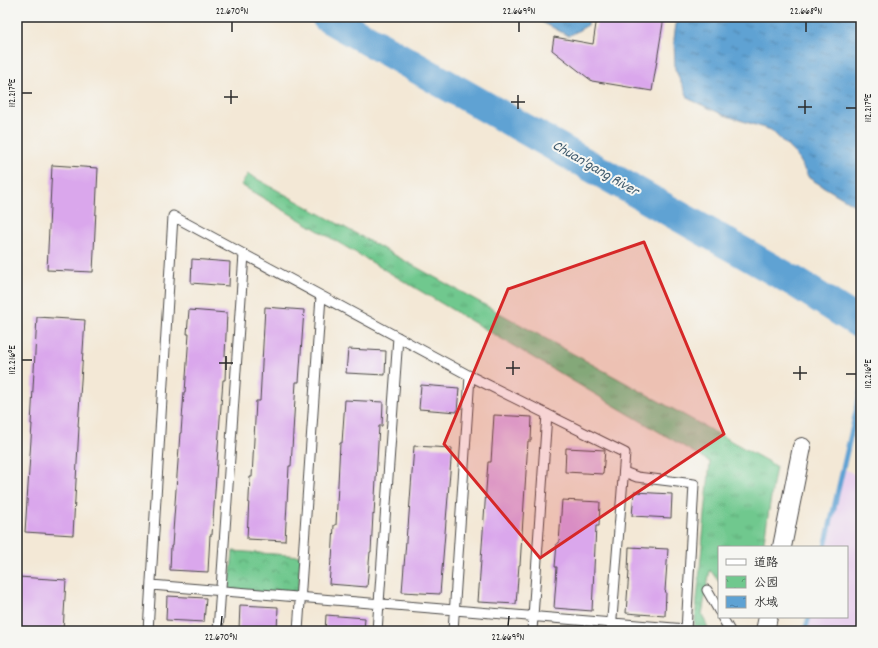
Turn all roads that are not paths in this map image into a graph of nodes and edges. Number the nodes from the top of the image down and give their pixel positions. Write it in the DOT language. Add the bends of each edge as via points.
graph roads {
  1 [pos="244,254"];
  2 [pos="321,296"];
  3 [pos="398,337"];
  4 [pos="470,376"];
  5 [pos="548,414"];
  6 [pos="802,447"];
  7 [pos="624,472"];
  8 [pos="782,546"];
  9 [pos="151,585"];
  10 [pos="707,590"];
  11 [pos="221,591"];
  12 [pos="301,597"];
  13 [pos="379,604"];
  14 [pos="455,610"];
  15 [pos="718,610"];
  16 [pos="533,617"];
  17 [pos="723,618"];
  18 [pos="768,618"];
  19 [pos="612,627"];
  20 [pos="686,630"];
  21 [pos="148,631"];
  22 [pos="218,631"];
  23 [pos="298,631"];
  24 [pos="377,631"];
  25 [pos="453,631"];
  26 [pos="532,631"];
  27 [pos="730,631"];
  28 [pos="765,631"];
  1 -- 2 [label="lane"];
  1 -- 9 [label="lane" via="173,216"];
  1 -- 11 [label="lane"];
  2 -- 3 [label="lane"];
  2 -- 12 [label="lane"];
  3 -- 4 [label="lane"];
  3 -- 13 [label="lane"];
  4 -- 5 [label="lane"];
  4 -- 14 [label="lane"];
  5 -- 7 [label="lane" via="625,453"];
  5 -- 16 [label="lane"];
  6 -- 8 [label="street"];
  7 -- 19 [label="lane"];
  7 -- 20 [label="lane" via="637,477 694,484"];
  9 -- 11 [label="lane"];
  9 -- 21 [label="lane"];
  10 -- 15 [label="lane"];
  11 -- 12 [label="lane"];
  11 -- 22 [label="lane"];
  12 -- 13 [label="lane"];
  12 -- 23 [label="lane"];
  13 -- 14 [label="lane"];
  13 -- 24 [label="lane"];
  14 -- 16 [label="lane"];
  14 -- 25 [label="lane"];
  16 -- 19 [label="lane"];
  16 -- 26 [label="lane"];
  17 -- 27 [label="lane"];
  18 -- 28 [label="street"];
  19 -- 20 [label="lane"];
}
